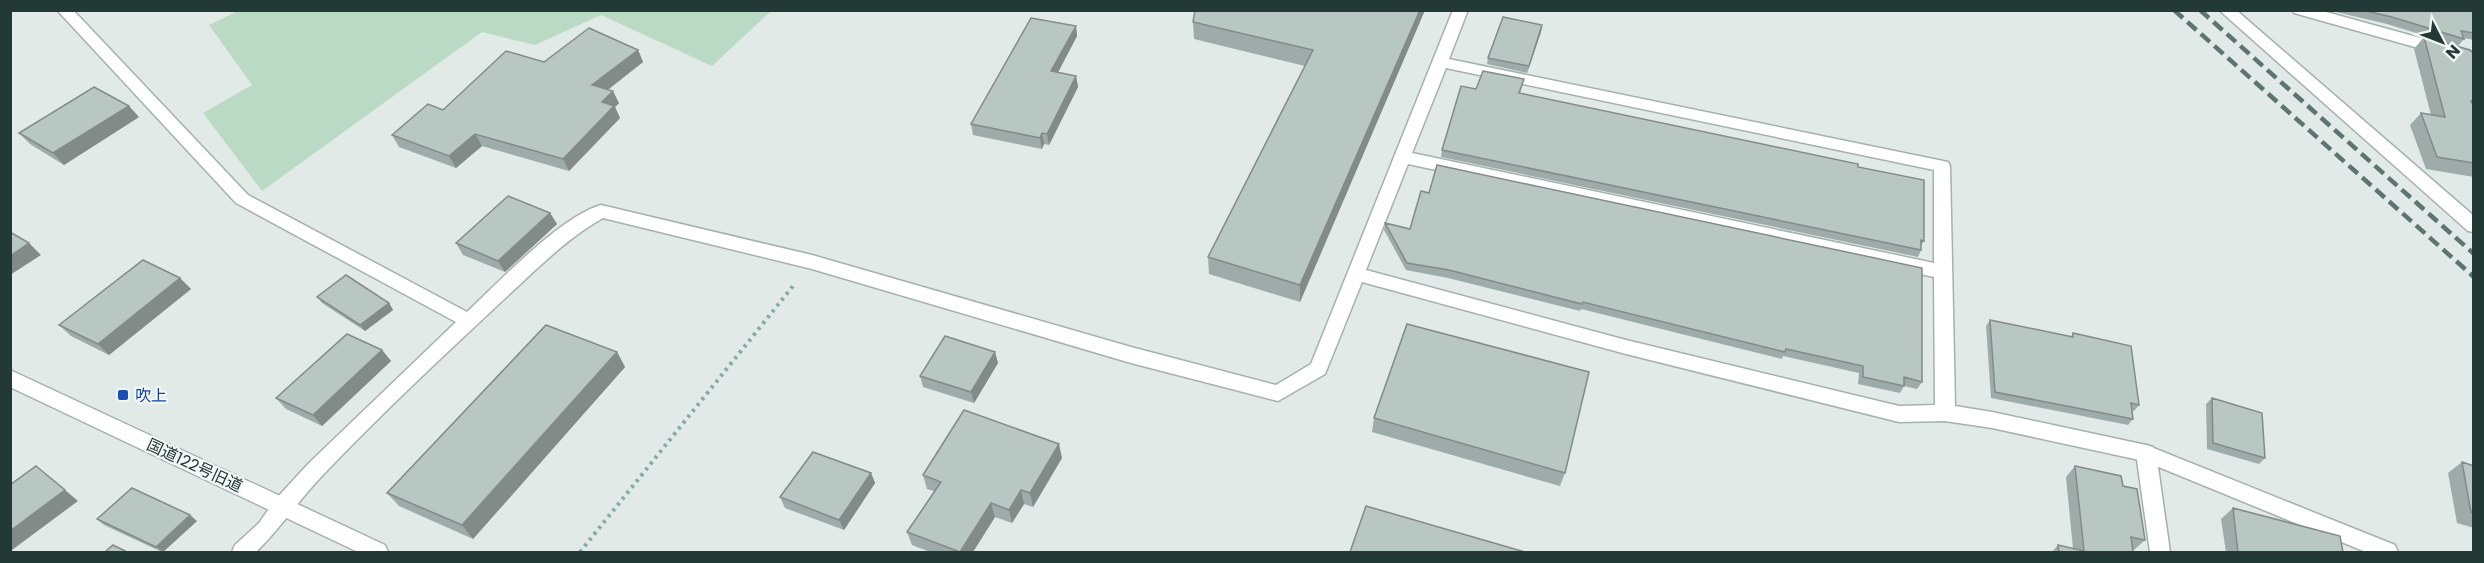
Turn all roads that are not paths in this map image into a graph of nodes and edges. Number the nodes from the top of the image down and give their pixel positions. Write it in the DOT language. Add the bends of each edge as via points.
graph roads {
  1 [pos="64,10"];
  2 [pos="1461,10"];
  3 [pos="2226,10"];
  4 [pos="2299,10"];
  5 [pos="1441,62"];
  6 [pos="2474,64"];
  7 [pos="1402,158"];
  8 [pos="2474,226"];
  9 [pos="1944,272"];
  10 [pos="1356,274"];
  11 [pos="469,321"];
  12 [pos="10,378"];
  13 [pos="1945,413"];
  14 [pos="2146,453"];
  15 [pos="282,506"];
  16 [pos="242,552"];
  17 [pos="378,552"];
  18 [pos="2160,552"];
  19 [pos="2388,552"];
  1 -- 11 [label="street" via="242,200"];
  2 -- 5 [label="street"];
  3 -- 8 [label="street"];
  4 -- 6 [label="street" via="2466,56"];
  5 -- 7 [label="street"];
  5 -- 9 [label="street" via="1942,166"];
  7 -- 9 [label="street"];
  7 -- 10 [label="street"];
  9 -- 13 [label="street"];
  10 -- 11 [label="street" via="1318,369 1278,393 1131,355 812,262 601,211 556,241"];
  10 -- 13 [label="street" via="1626,347 1899,414"];
  11 -- 15 [label="street"];
  12 -- 15 [label="street, 国道122号旧道"];
  13 -- 14 [label="street"];
  14 -- 18 [label="street"];
  14 -- 19 [label="street"];
  15 -- 16 [label="street" via="266,530"];
  15 -- 17 [label="street, 国道122号旧道"];
}
